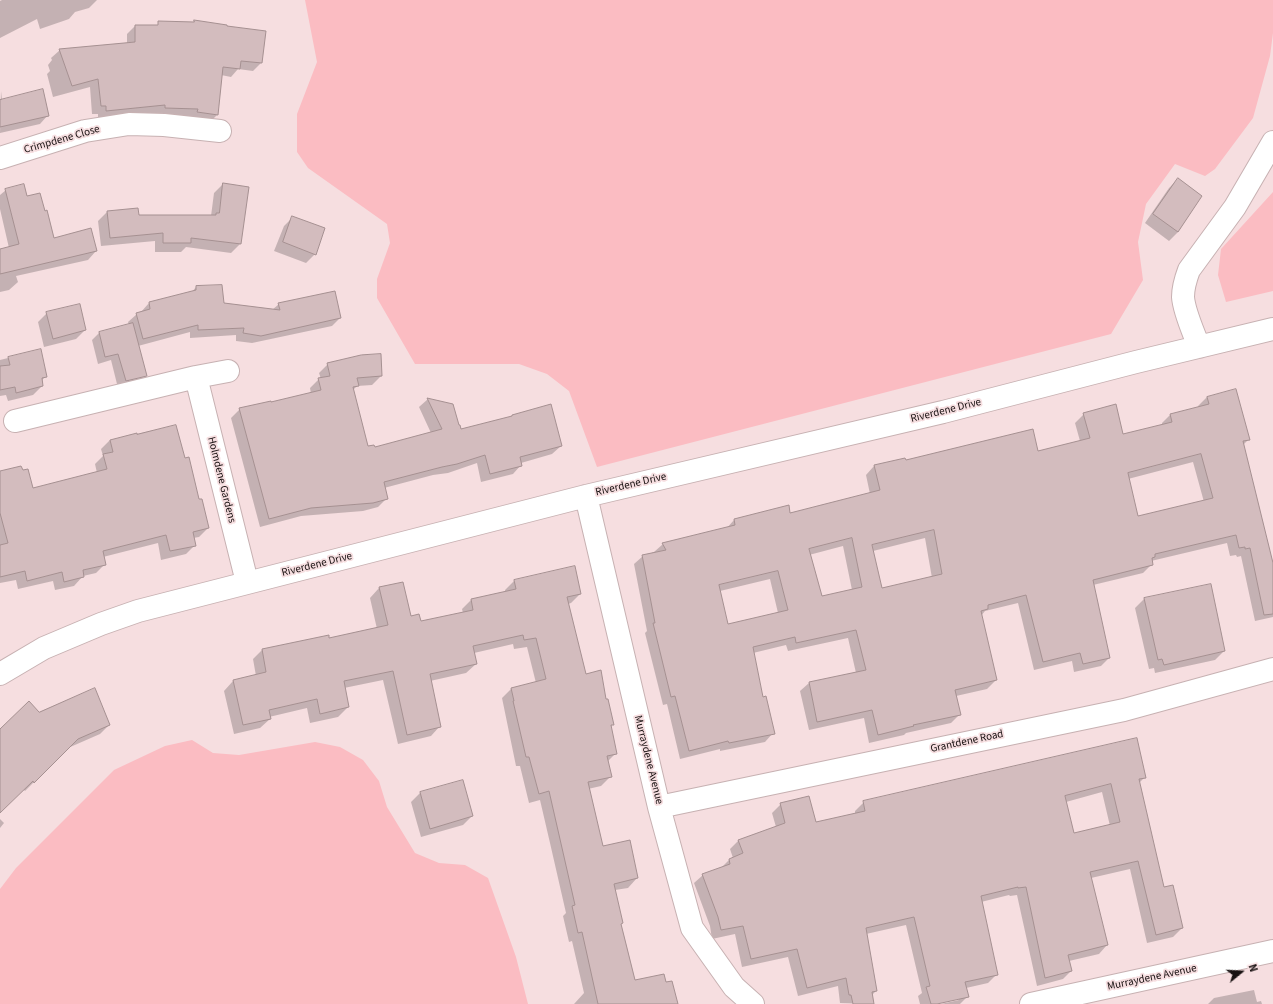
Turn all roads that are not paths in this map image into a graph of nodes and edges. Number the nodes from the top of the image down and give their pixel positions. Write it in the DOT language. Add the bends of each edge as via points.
graph roads {
  1 [pos="220,131"];
  2 [pos="1273,142"];
  3 [pos="0,158"];
  4 [pos="1273,329"];
  5 [pos="1199,347"];
  6 [pos="228,371"];
  7 [pos="196,377"];
  8 [pos="15,421"];
  9 [pos="586,496"];
  10 [pos="247,582"];
  11 [pos="1273,669"];
  12 [pos="0,674"];
  13 [pos="659,806"];
  14 [pos="1273,951"];
  15 [pos="753,1004"];
  16 [pos="1031,1004"];
  1 -- 3 [label="street, Crimpdene Close" via="129,124 85,131"];
  2 -- 5 [label="street" via="1235,207 1189,270 1185,281 1185,308"];
  4 -- 5 [label="street, Riverdene Drive"];
  5 -- 9 [label="street, Riverdene Drive" via="943,412"];
  6 -- 7 [label="street"];
  7 -- 8 [label="street"];
  7 -- 10 [label="street, Holmdene Gardens"];
  9 -- 10 [label="street, Riverdene Drive"];
  9 -- 13 [label="street, Murraydene Avenue"];
  10 -- 12 [label="street, Riverdene Drive" via="138,611 101,624 44,648"];
  11 -- 13 [label="street, Grantdene Road" via="1124,710"];
  13 -- 15 [label="street, Murraydene Avenue" via="692,928 734,987"];
  14 -- 16 [label="street, Murraydene Avenue"];
}
